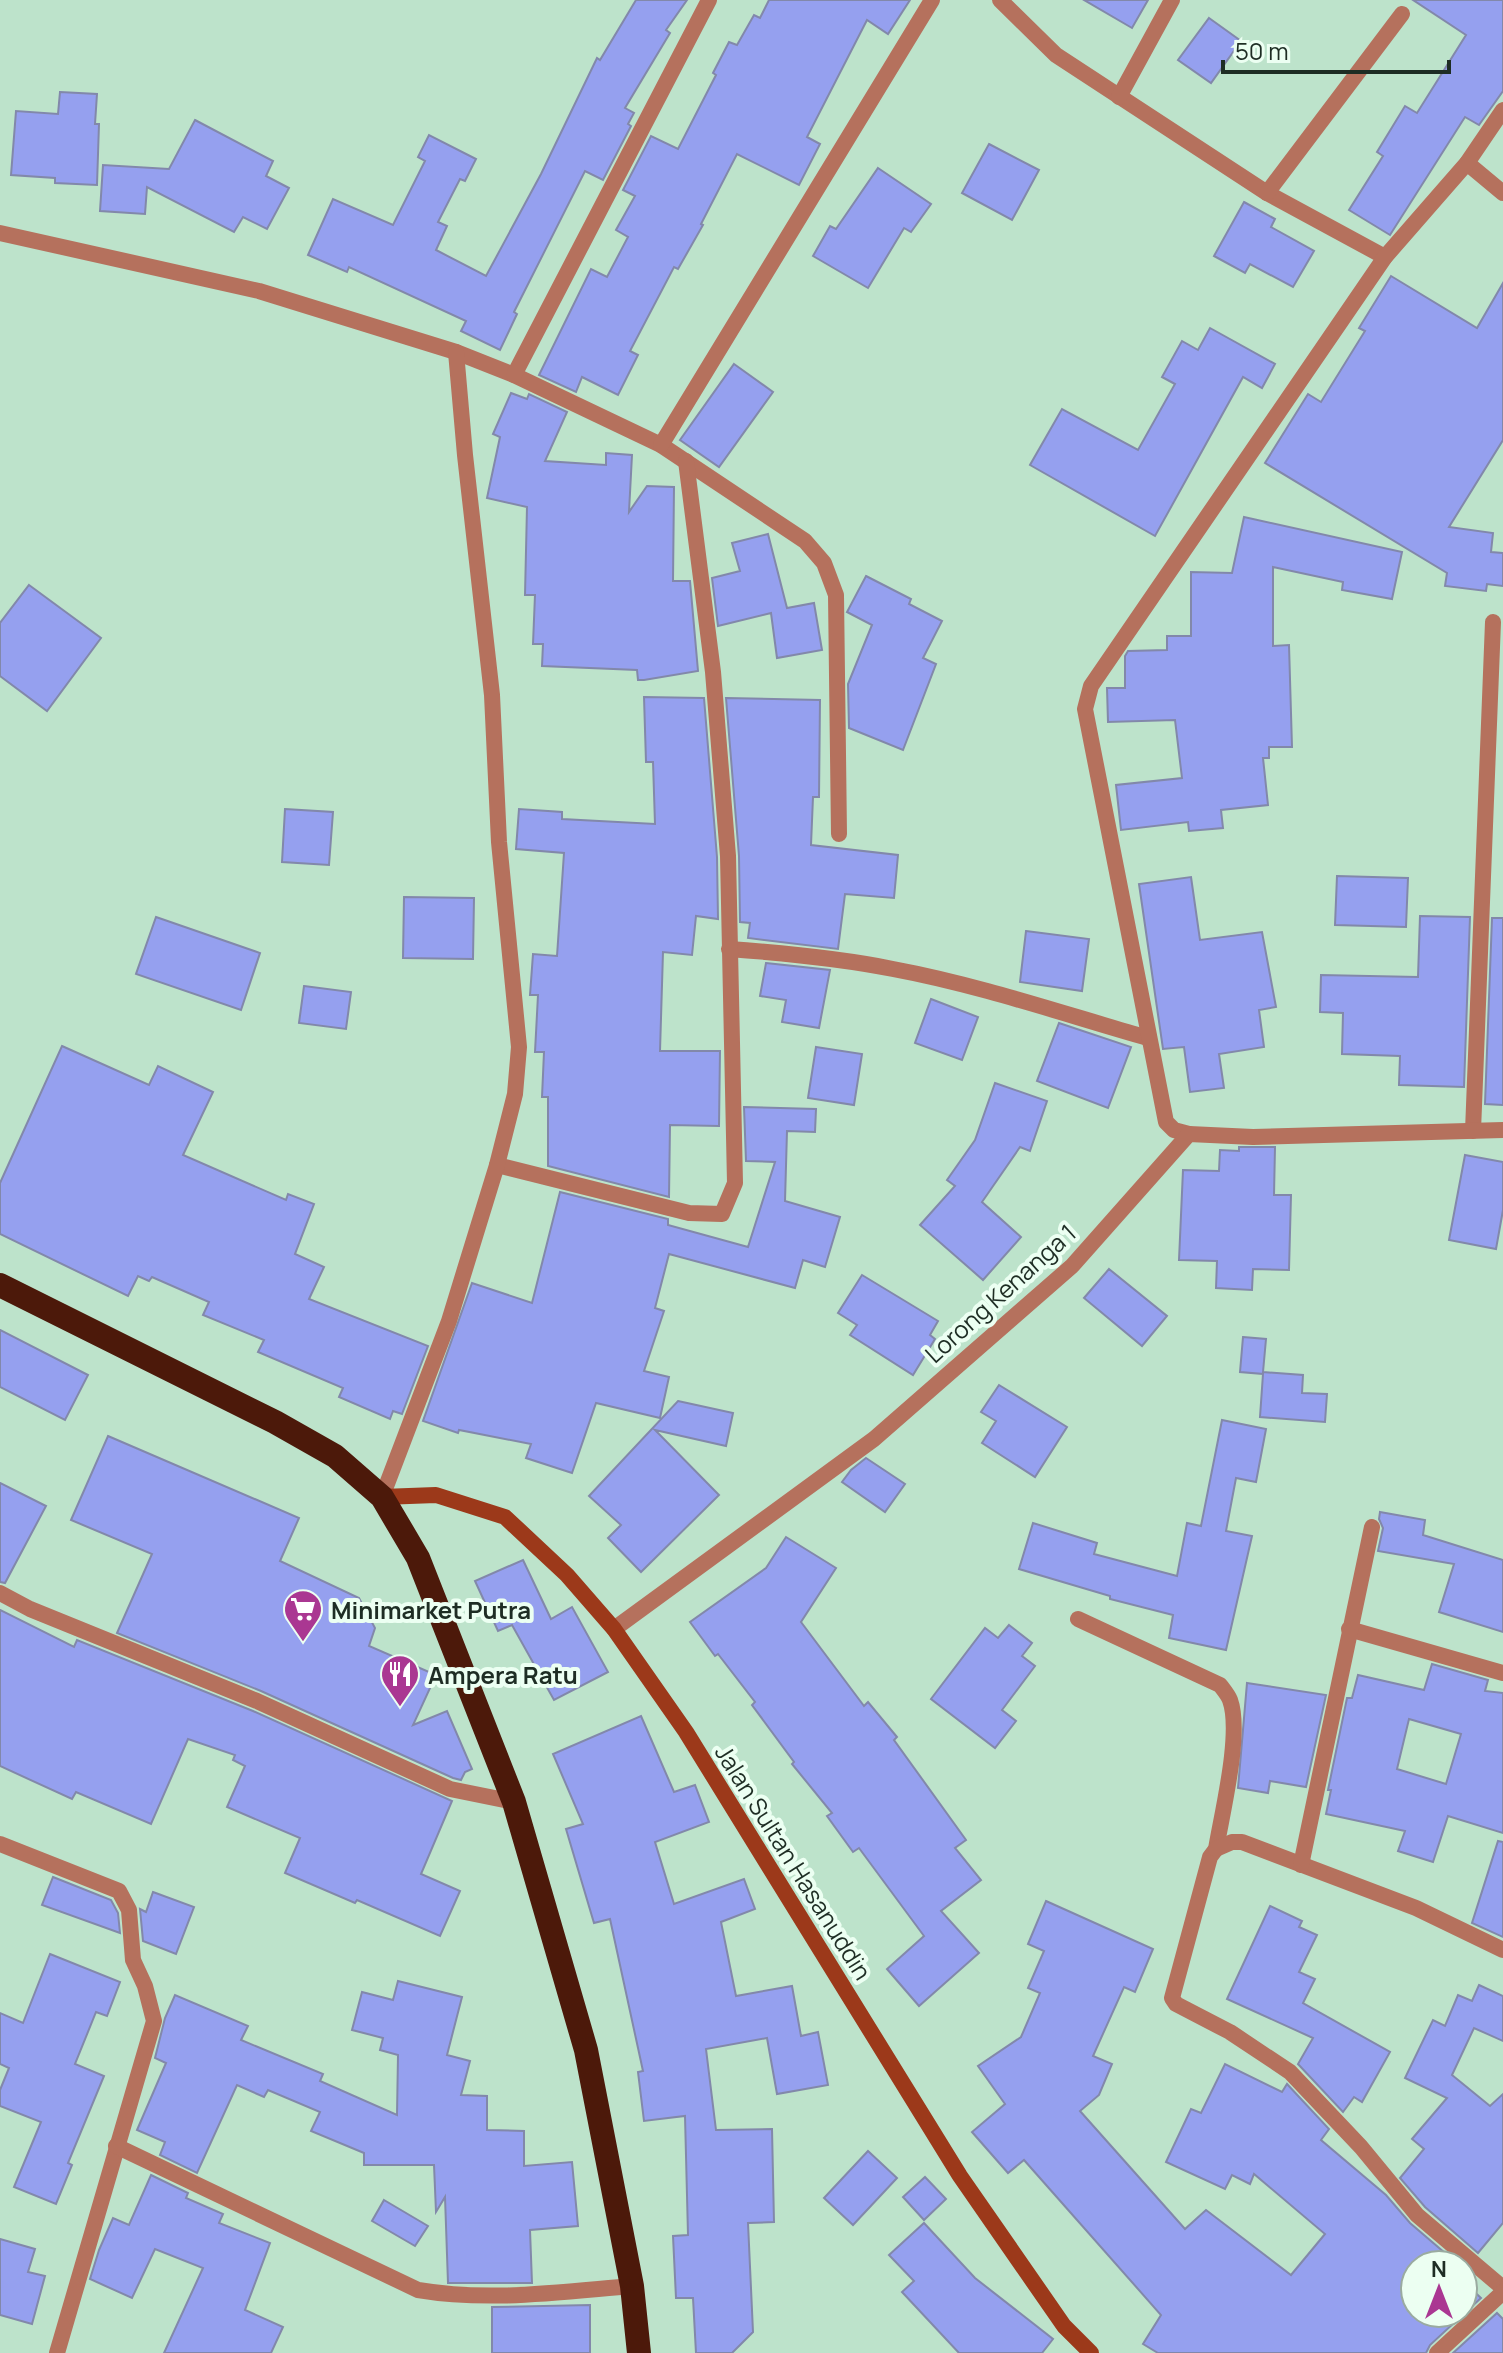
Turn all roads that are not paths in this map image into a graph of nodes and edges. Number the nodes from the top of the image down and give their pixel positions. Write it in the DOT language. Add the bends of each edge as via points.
graph roads {
  1 [pos="709,0"];
  2 [pos="932,0"];
  3 [pos="1000,0"];
  4 [pos="1172,0"];
  5 [pos="1402,14"];
  6 [pos="1119,97"];
  7 [pos="1503,110"];
  8 [pos="1467,163"];
  9 [pos="1267,193"];
  10 [pos="1503,193"];
  11 [pos="0,233"];
  12 [pos="1385,257"];
  13 [pos="456,352"];
  14 [pos="514,375"];
  15 [pos="661,445"];
  16 [pos="686,461"];
  17 [pos="1493,622"];
  18 [pos="839,834"];
  19 [pos="729,949"];
  20 [pos="1148,1038"];
  21 [pos="1503,1130"];
  22 [pos="1473,1131"];
  23 [pos="1189,1134"];
  24 [pos="497,1165"];
  25 [pos="0,1285"];
  26 [pos="382,1497"];
  27 [pos="1372,1527"];
  28 [pos="0,1593"];
  29 [pos="1078,1619"];
  30 [pos="614,1629"];
  31 [pos="1349,1629"];
  32 [pos="1503,1673"];
  33 [pos="514,1802"];
  34 [pos="0,1844"];
  35 [pos="1216,1849"];
  36 [pos="1301,1865"];
  37 [pos="1503,1950"];
  38 [pos="116,2146"];
  39 [pos="632,2286"];
  40 [pos="1503,2290"];
  41 [pos="57,2353"];
  42 [pos="639,2353"];
  43 [pos="1091,2353"];
  44 [pos="1437,2353"];
  1 -- 14 [label="street"];
  2 -- 15 [label="street"];
  3 -- 6 [label="street" via="1056,55"];
  4 -- 6 [label="street"];
  5 -- 9 [label="street"];
  6 -- 9 [label="street"];
  7 -- 8 [label="street"];
  8 -- 10 [label="street"];
  8 -- 12 [label="street"];
  9 -- 12 [label="street"];
  11 -- 13 [label="street" via="259,291"];
  12 -- 20 [label="street" via="1091,686 1085,709"];
  13 -- 14 [label="street"];
  13 -- 24 [label="street" via="492,695 499,842 519,1047 515,1094"];
  14 -- 15 [label="street"];
  15 -- 16 [label="street"];
  16 -- 18 [label="street" via="805,541 824,563 836,595"];
  16 -- 19 [label="street" via="714,687 728,856"];
  17 -- 22 [label="street"];
  19 -- 20 [label="street" via="894,969"];
  19 -- 24 [label="street" via="735,1183 722,1214 670,1210"];
  20 -- 23 [label="street" via="1166,1122"];
  21 -- 22 [label="street"];
  22 -- 23 [label="street"];
  23 -- 30 [label="street, Lorong Kenanga 1" via="1072,1266 874,1439"];
  24 -- 26 [label="street" via="449,1321"];
  25 -- 26 [label="highway" via="275,1422 335,1456"];
  26 -- 30 [label="street, Jalan Sultan Hasanuddin" via="436,1495 505,1517"];
  26 -- 33 [label="highway" via="418,1558"];
  27 -- 31 [label="street"];
  28 -- 33 [label="street" via="450,1789"];
  29 -- 35 [label="street" via="1220,1685 1230,1699 1232,1749"];
  30 -- 43 [label="street, Jalan Sultan Hasanuddin" via="686,1732 960,2176 1064,2326"];
  31 -- 32 [label="street"];
  31 -- 36 [label="street"];
  33 -- 39 [label="highway" via="586,2050"];
  34 -- 38 [label="street" via="119,1891 129,1910 133,1960 154,2021"];
  35 -- 36 [label="street" via="1242,1842"];
  35 -- 40 [label="street" via="1172,1998 1290,2072 1417,2215"];
  36 -- 37 [label="street" via="1416,1908"];
  38 -- 39 [label="street" via="418,2290 459,2297"];
  38 -- 41 [label="street"];
  39 -- 42 [label="highway"];
  40 -- 44 [label="street"];
}
